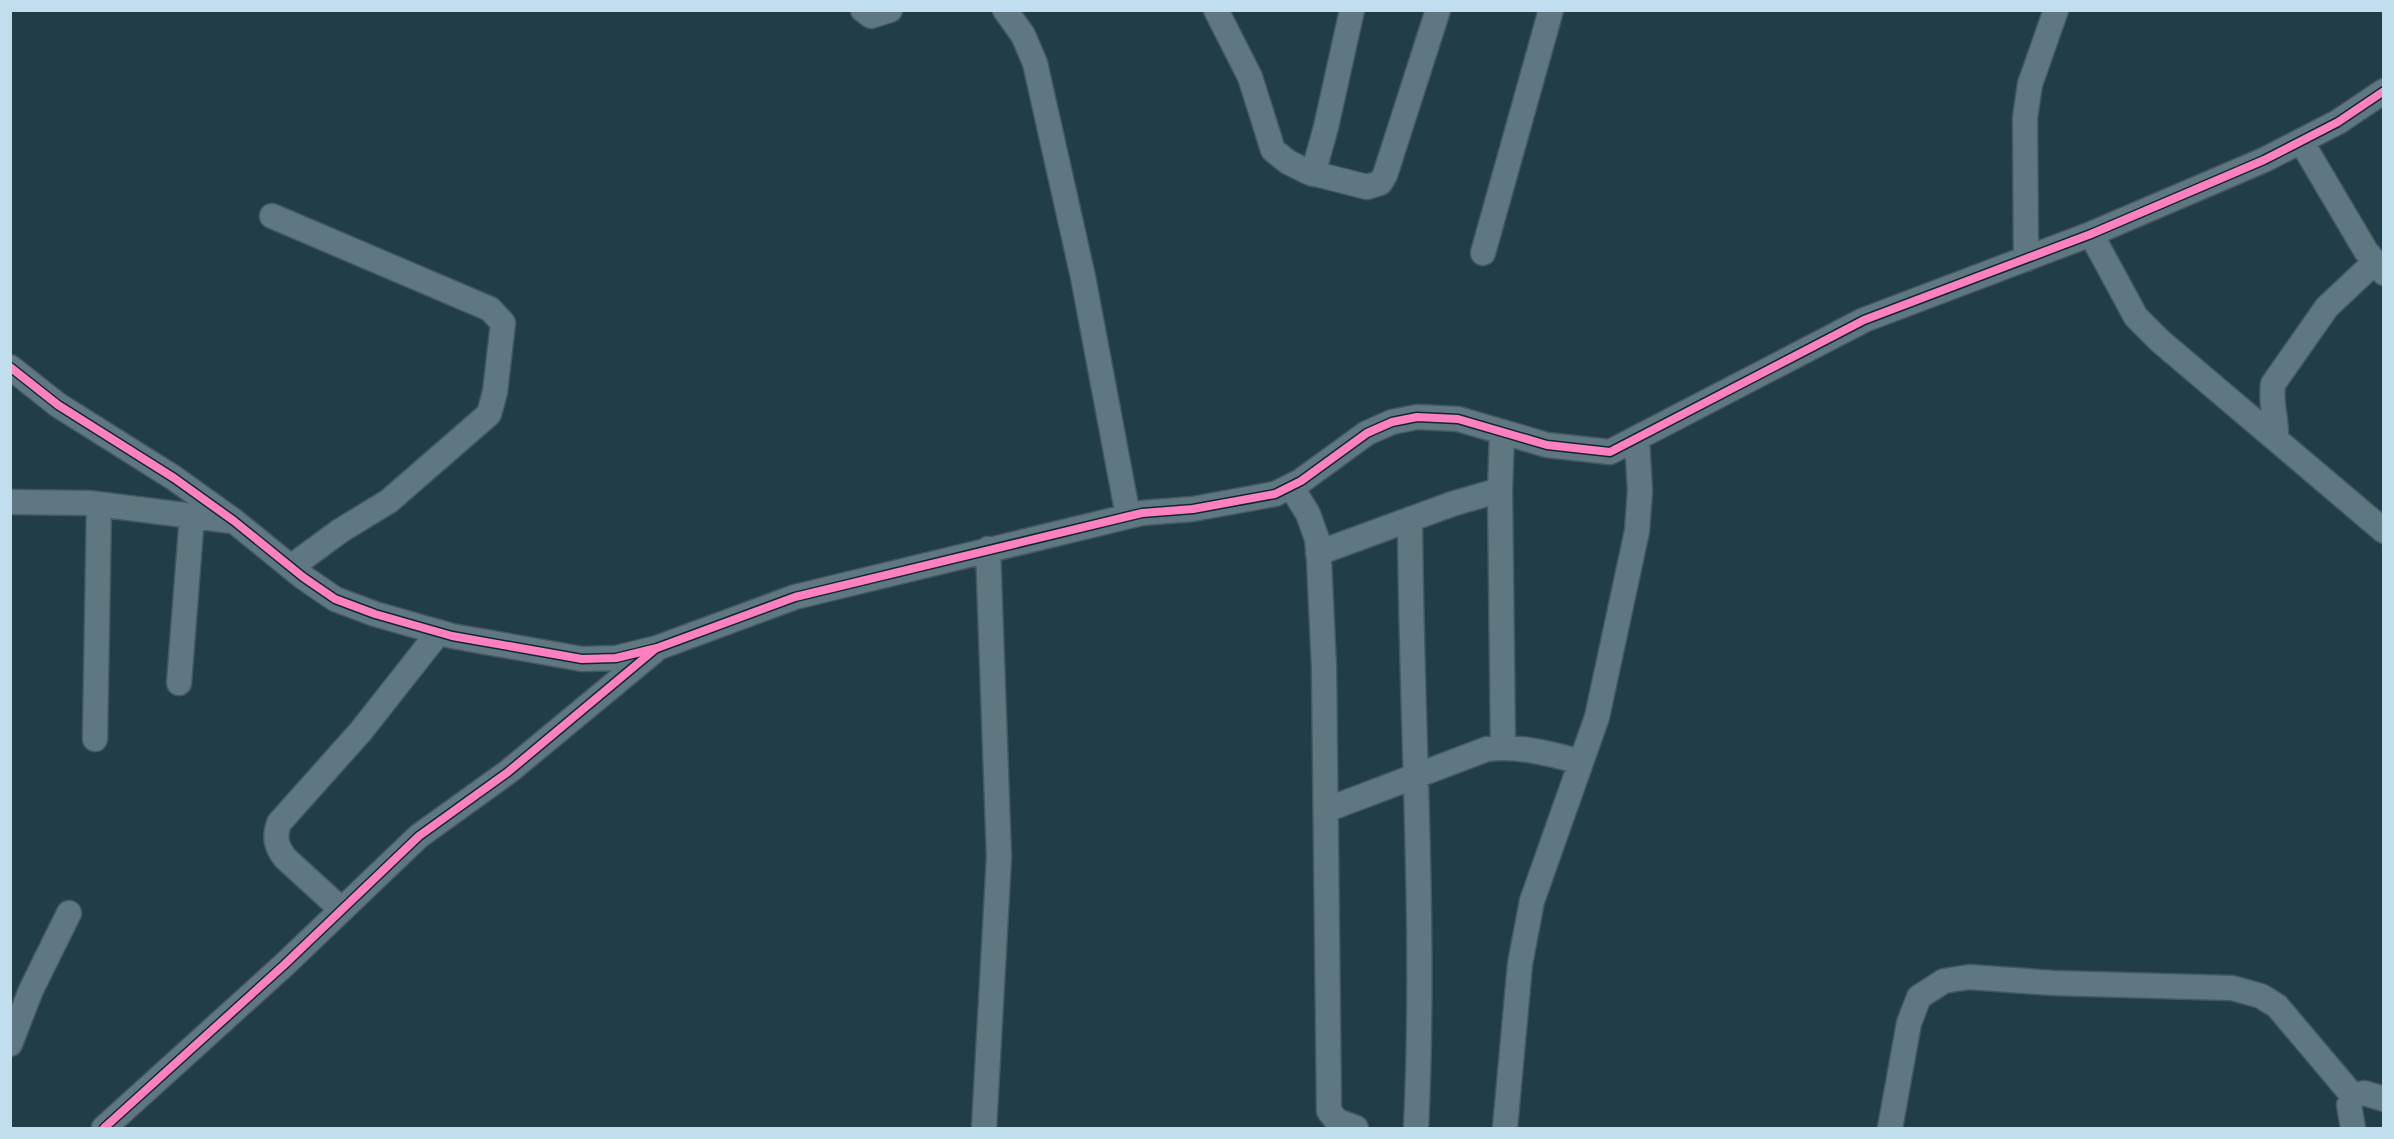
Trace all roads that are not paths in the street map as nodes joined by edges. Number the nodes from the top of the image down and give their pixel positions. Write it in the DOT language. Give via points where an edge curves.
graph roads {
  1 [pos="863,10"];
  2 [pos="890,10"];
  3 [pos="1005,10"];
  4 [pos="1216,10"];
  5 [pos="1352,10"];
  6 [pos="1438,10"];
  7 [pos="1551,10"];
  8 [pos="2056,10"];
  9 [pos="2384,91"];
  10 [pos="2301,141"];
  11 [pos="1313,174"];
  12 [pos="272,216"];
  13 [pos="2091,234"];
  14 [pos="1483,253"];
  15 [pos="2026,259"];
  16 [pos="2379,268"];
  17 [pos="10,367"];
  18 [pos="1502,432"];
  19 [pos="1636,440"];
  20 [pos="2276,440"];
  21 [pos="1291,486"];
  22 [pos="1500,490"];
  23 [pos="10,502"];
  24 [pos="99,505"];
  25 [pos="192,516"];
  26 [pos="1128,516"];
  27 [pos="1410,519"];
  28 [pos="234,521"];
  29 [pos="2384,531"];
  30 [pos="988,549"];
  31 [pos="1318,553"];
  32 [pos="291,567"];
  33 [pos="439,632"];
  34 [pos="657,648"];
  35 [pos="179,683"];
  36 [pos="95,739"];
  37 [pos="1503,747"];
  38 [pos="1581,762"];
  39 [pos="1414,776"];
  40 [pos="1326,810"];
  41 [pos="342,910"];
  42 [pos="69,913"];
  43 [pos="10,1044"];
  44 [pos="2354,1096"];
  45 [pos="2384,1099"];
  46 [pos="106,1127"];
  47 [pos="984,1128"];
  48 [pos="1356,1128"];
  49 [pos="1416,1128"];
  50 [pos="1506,1128"];
  51 [pos="1890,1128"];
  52 [pos="2353,1128"];
  1 -- 2 [label="street" via="871,16"];
  3 -- 26 [label="street" via="1023,35 1035,63 1083,277"];
  4 -- 11 [label="street" via="1250,76 1273,150"];
  5 -- 11 [label="street"];
  6 -- 11 [label="street" via="1380,183 1367,187"];
  7 -- 14 [label="street"];
  8 -- 15 [label="street" via="2030,84 2025,118"];
  9 -- 10 [label="street"];
  10 -- 13 [label="street"];
  10 -- 16 [label="street"];
  12 -- 32 [label="street" via="490,309 503,323 489,414 389,501"];
  13 -- 15 [label="street"];
  13 -- 20 [label="street" via="2136,316"];
  15 -- 19 [label="street" via="1864,320"];
  16 -- 20 [label="street" via="2327,307 2273,384"];
  17 -- 28 [label="street" via="58,405"];
  18 -- 19 [label="street" via="1547,445 1595,452 1610,452"];
  18 -- 21 [label="street" via="1442,416 1392,422 1367,433"];
  18 -- 22 [label="street"];
  19 -- 38 [label="street" via="1640,490 1637,531 1597,717"];
  20 -- 29 [label="street"];
  21 -- 26 [label="street" via="1275,494 1233,502"];
  21 -- 31 [label="street" via="1308,514"];
  22 -- 27 [label="street"];
  22 -- 37 [label="street"];
  23 -- 24 [label="street"];
  24 -- 25 [label="street"];
  24 -- 36 [label="street"];
  25 -- 28 [label="street"];
  25 -- 35 [label="street"];
  26 -- 30 [label="street"];
  27 -- 31 [label="street"];
  27 -- 39 [label="street"];
  28 -- 32 [label="street"];
  30 -- 34 [label="street" via="795,597"];
  30 -- 47 [label="street" via="999,857"];
  31 -- 40 [label="street"];
  32 -- 33 [label="street" via="335,599"];
  33 -- 34 [label="street" via="582,659 616,658"];
  33 -- 41 [label="street" via="361,731 279,823 279,850"];
  34 -- 41 [label="street" via="508,772 419,836"];
  37 -- 38 [label="street"];
  37 -- 39 [label="street" via="1487,748"];
  38 -- 50 [label="street" via="1532,901 1520,964"];
  39 -- 40 [label="street"];
  39 -- 49 [label="street" via="1420,868"];
  40 -- 48 [label="street" via="1329,1111 1337,1121"];
  41 -- 46 [label="street"];
  42 -- 43 [label="street" via="31,990"];
  44 -- 45 [label="street" via="2364,1093"];
  44 -- 51 [label="street" via="2277,1006 2261,996 2232,988 1969,977 1944,981 1919,997 1909,1023"];
  44 -- 52 [label="street" via="2349,1105"];
}
